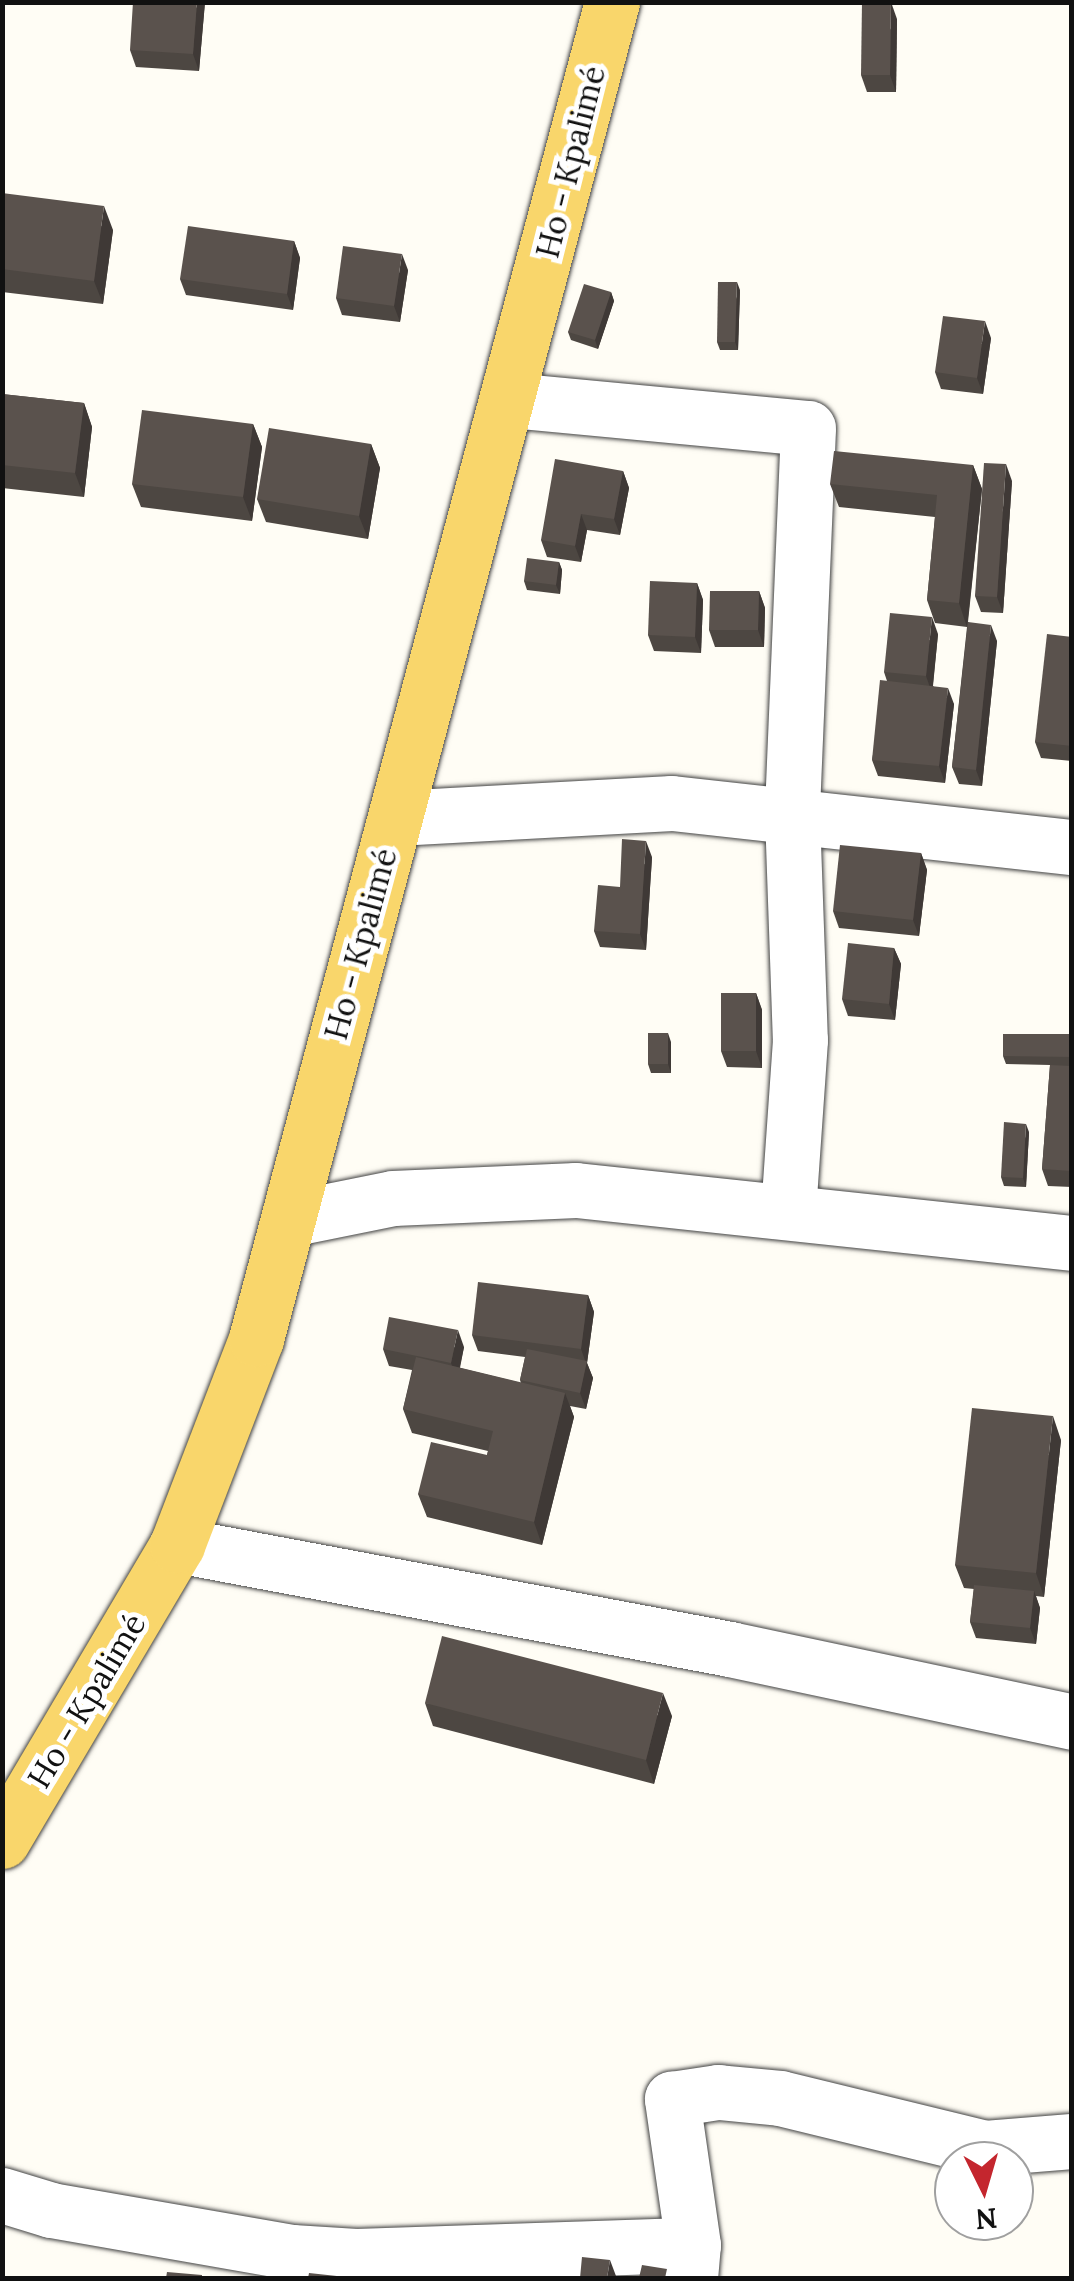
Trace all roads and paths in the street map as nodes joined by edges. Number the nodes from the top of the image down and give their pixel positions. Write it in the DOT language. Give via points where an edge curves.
graph roads {
  1 [pos="612,2"];
  2 [pos="510,400"];
  3 [pos="792,814"];
  4 [pos="396,818"];
  5 [pos="1072,847"];
  6 [pos="788,1210"];
  7 [pos="294,1218"];
  8 [pos="1072,1243"];
  9 [pos="177,1545"];
  10 [pos="1072,1722"];
  11 [pos="2,1841"];
  12 [pos="1072,2142"];
  13 [pos="2,2195"];
  14 [pos="692,2262"];
  1 -- 2 [label="main road, Ho - Kpalimé"];
  2 -- 3 [label="street" via="808,428"];
  2 -- 4 [label="main road, Ho - Kpalimé"];
  3 -- 4 [label="street" via="672,804"];
  3 -- 5 [label="street"];
  3 -- 6 [label="street" via="800,1040"];
  4 -- 7 [label="main road, Ho - Kpalimé" via="309,1136"];
  6 -- 7 [label="street" via="576,1190 393,1198"];
  6 -- 8 [label="street"];
  7 -- 9 [label="main road, Ho - Kpalimé" via="222,1442"];
  9 -- 10 [label="street" via="730,1649"];
  9 -- 11 [label="main road, Ho - Kpalimé"];
  12 -- 14 [label="street" via="985,2148 780,2098 718,2092 672,2100"];
  13 -- 14 [label="street" via="51,2210 308,2253"];
}
